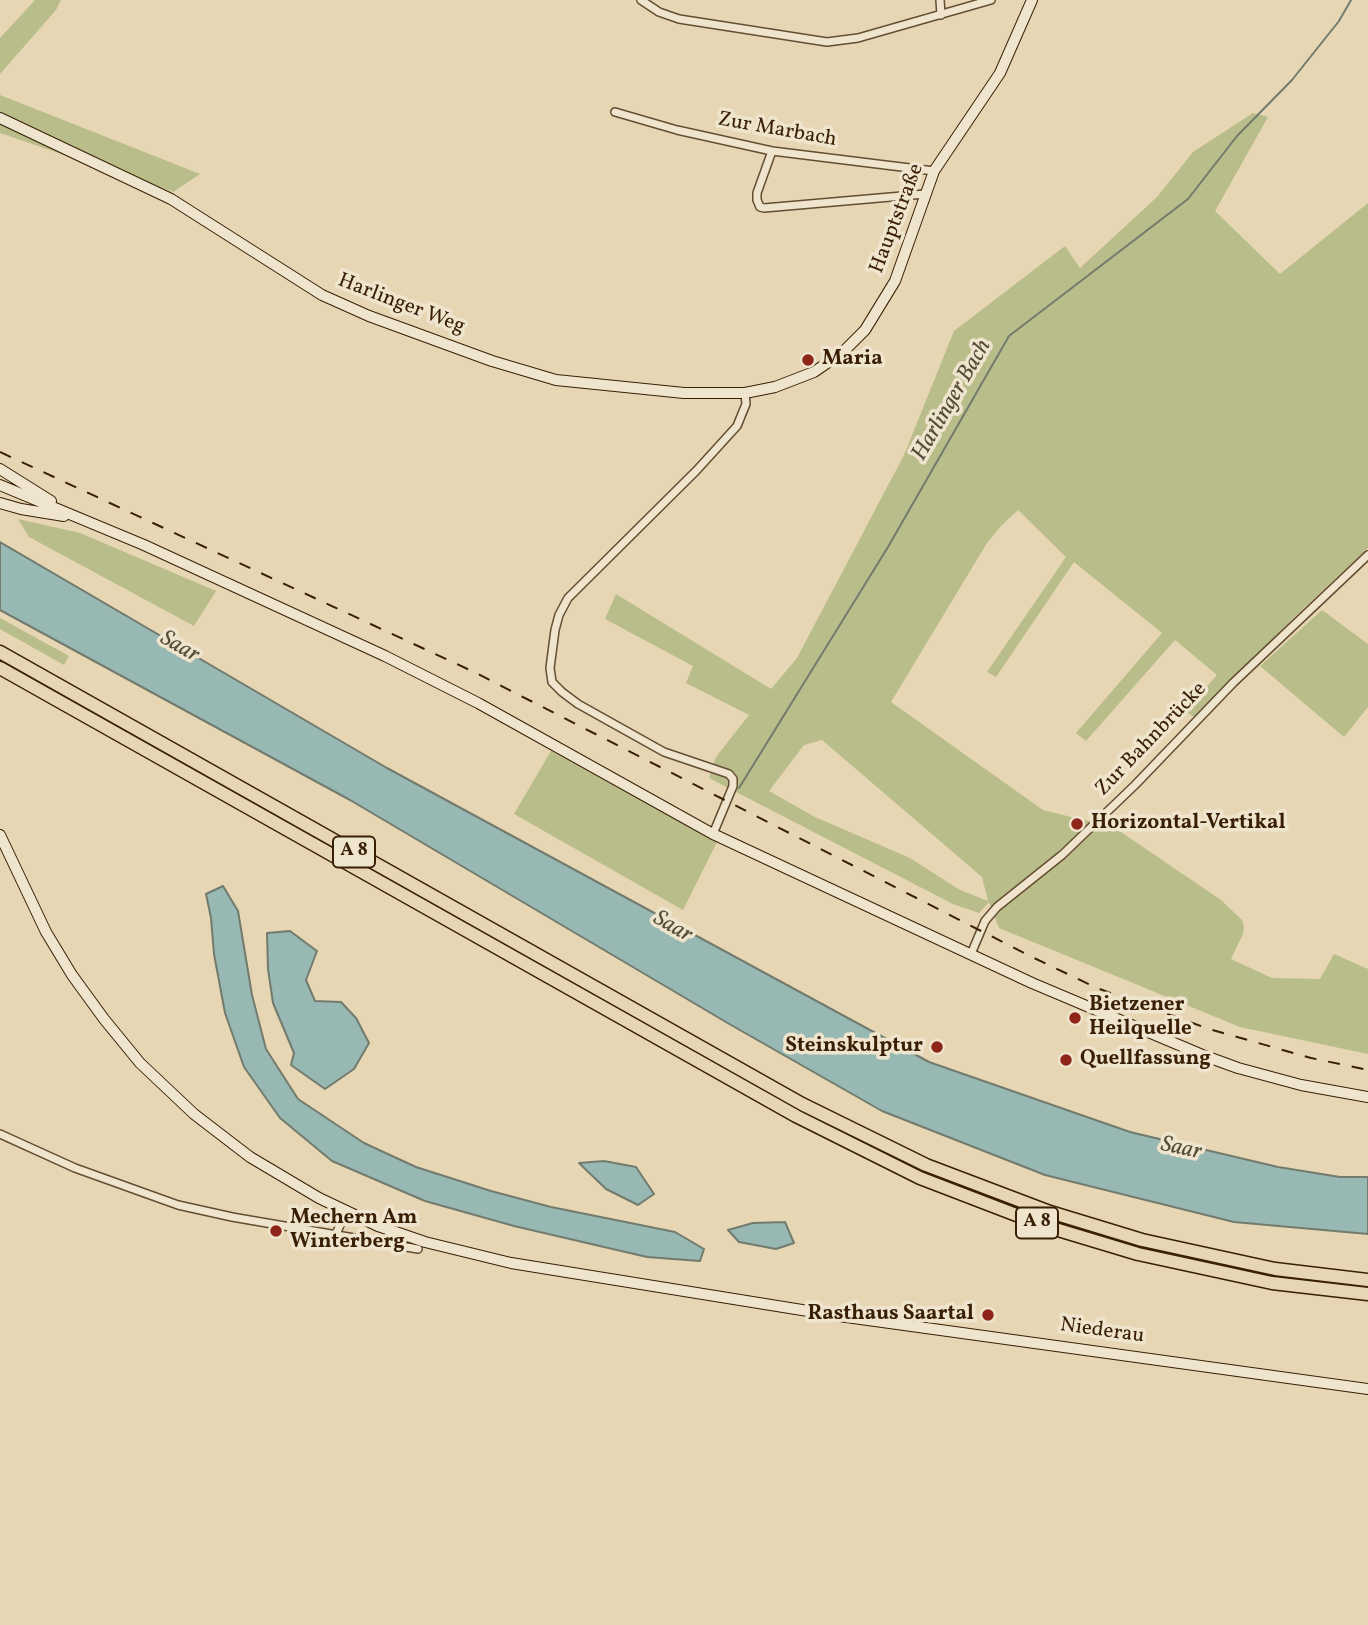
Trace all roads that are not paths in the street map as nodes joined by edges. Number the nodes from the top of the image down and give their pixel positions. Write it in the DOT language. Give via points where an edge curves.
graph roads {
  1 [pos="641,0"];
  2 [pos="940,0"];
  3 [pos="992,0"];
  4 [pos="1032,0"];
  5 [pos="941,15"];
  6 [pos="615,112"];
  7 [pos="0,118"];
  8 [pos="772,151"];
  9 [pos="934,171"];
  10 [pos="925,194"];
  11 [pos="745,393"];
  12 [pos="0,469"];
  13 [pos="0,485"];
  14 [pos="0,503"];
  15 [pos="82,519"];
  16 [pos="1368,555"];
  17 [pos="0,652"];
  18 [pos="0,668"];
  19 [pos="713,834"];
  20 [pos="0,835"];
  21 [pos="971,954"];
  22 [pos="1368,1097"];
  23 [pos="0,1134"];
  24 [pos="346,1212"];
  25 [pos="336,1234"];
  26 [pos="418,1249"];
  27 [pos="1368,1280"];
  28 [pos="1368,1294"];
  29 [pos="1368,1388"];
  1 -- 5 [label="street" via="667,16 687,21 827,42"];
  2 -- 5 [label="street"];
  3 -- 5 [label="street"];
  4 -- 9 [label="main road, Hauptstraße" via="1000,73"];
  6 -- 8 [label="street, Zur Marbach"];
  7 -- 11 [label="main road, Harlinger Weg" via="171,199 322,295 382,321 556,380 684,393"];
  8 -- 9 [label="street, Zur Marbach"];
  8 -- 10 [label="street" via="757,193 760,207"];
  9 -- 10 [label="main road, Hauptstraße"];
  10 -- 11 [label="main road, Hauptstraße" via="895,281 865,330 814,372"];
  11 -- 19 [label="street" via="746,404 737,426 568,598 557,623 550,668 552,682 578,704 664,752 729,774 733,786"];
  12 -- 15 [label="main road"];
  13 -- 15 [label="main road"];
  14 -- 15 [label="main road"];
  15 -- 19 [label="main road" via="430,679"];
  16 -- 21 [label="street, Zur Bahnbrücke" via="1233,682 1135,785 997,907 985,921"];
  17 -- 27 [label="highway, A 8" via="736,1067 926,1165 1050,1212 1142,1240 1275,1269"];
  18 -- 28 [label="highway, A 8" via="729,1079 876,1157 1045,1226 1138,1254 1272,1283"];
  19 -- 21 [label="main road"];
  20 -- 24 [label="main road, Niederau" via="72,975 140,1063 222,1137"];
  21 -- 22 [label="main road" via="1205,1056 1276,1079"];
  23 -- 25 [label="street" via="75,1168 178,1205"];
  24 -- 25 [label="street"];
  24 -- 29 [label="main road, Niederau" via="466,1254 831,1314"];
  25 -- 26 [label="street"];
}
